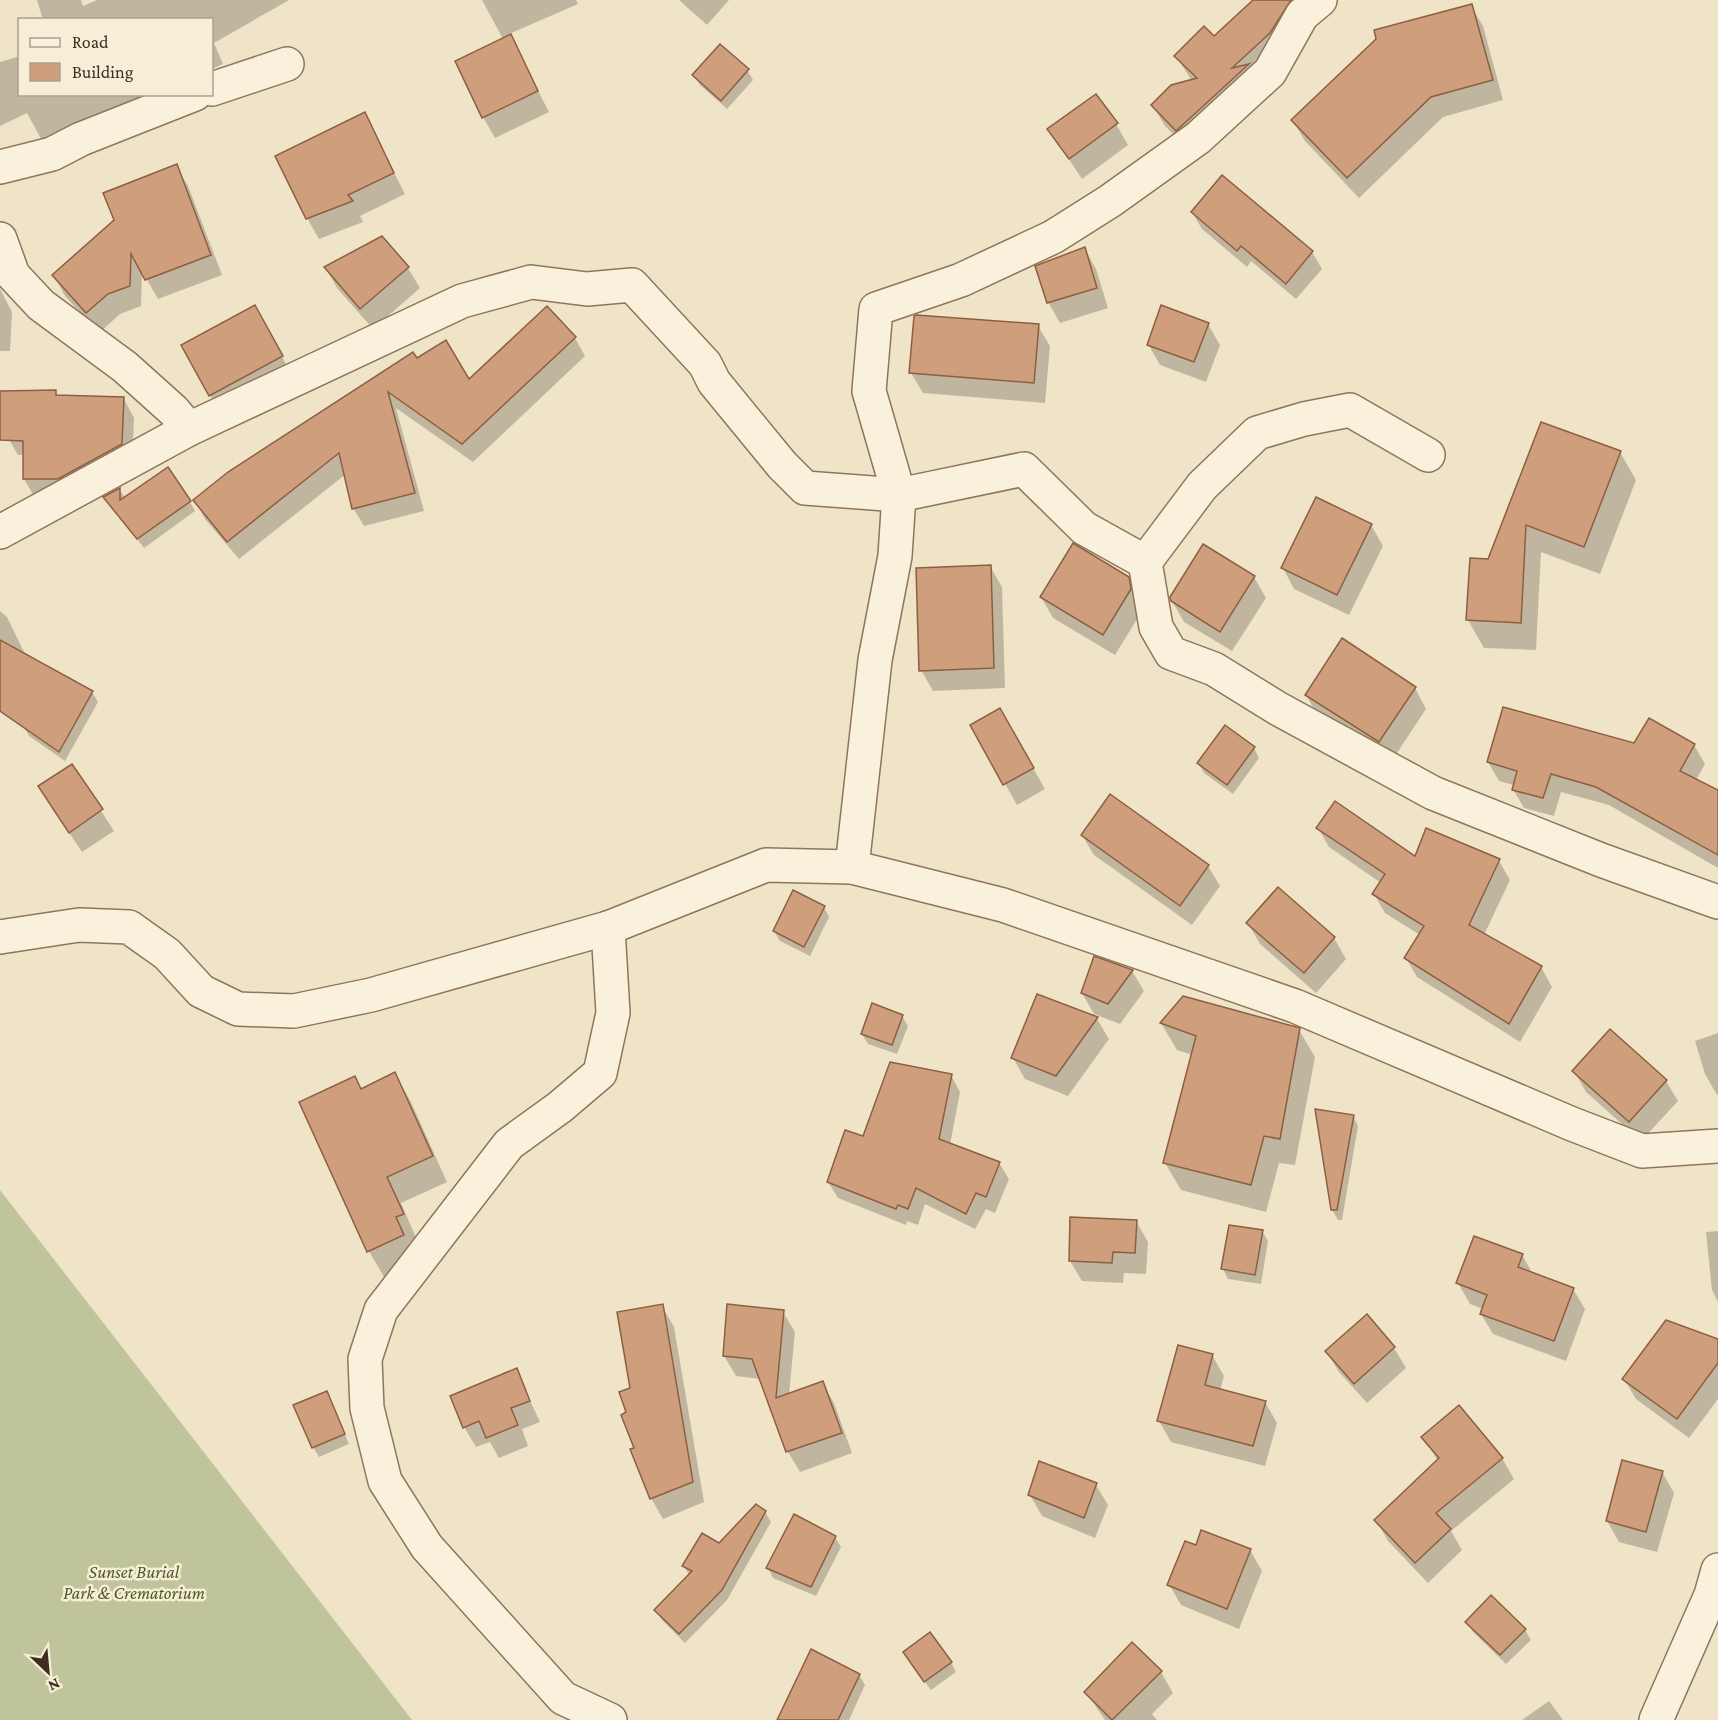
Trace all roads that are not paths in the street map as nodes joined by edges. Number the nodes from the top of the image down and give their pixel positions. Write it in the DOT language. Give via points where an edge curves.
graph roads {
  1 [pos="1320,0"];
  2 [pos="287,64"];
  3 [pos="213,89"];
  4 [pos="190,96"];
  5 [pos="0,167"];
  6 [pos="0,239"];
  7 [pos="189,429"];
  8 [pos="1428,455"];
  9 [pos="899,495"];
  10 [pos="0,532"];
  11 [pos="1145,562"];
  12 [pos="852,867"];
  13 [pos="1718,902"];
  14 [pos="608,928"];
  15 [pos="0,937"];
  16 [pos="1718,1146"];
  17 [pos="1718,1570"];
  18 [pos="610,1720"];
  19 [pos="1656,1720"];
  1 -- 9 [label="street" via="1302,15 1270,72 1198,138 1119,194 1053,237 961,280 876,309 869,391"];
  2 -- 3 [label="street"];
  4 -- 5 [label="street" via="52,154"];
  6 -- 7 [label="street" via="13,275 41,305 125,367"];
  7 -- 9 [label="street" via="462,301 531,282 587,289 632,285 705,364 714,382 805,488"];
  7 -- 10 [label="street"];
  8 -- 11 [label="street" via="1350,411 1304,419 1257,434 1202,486"];
  9 -- 11 [label="street" via="1023,470 1084,528"];
  9 -- 12 [label="street" via="895,556 875,660"];
  11 -- 13 [label="street" via="1156,627 1171,653 1214,669 1433,793"];
  12 -- 14 [label="street" via="766,865"];
  12 -- 16 [label="street" via="1003,905 1295,1006 1642,1150"];
  14 -- 15 [label="street" via="371,995 294,1011 238,1009 201,991 167,954 129,927 79,925"];
  14 -- 18 [label="street" via="613,1013 600,1073 509,1144 381,1310 365,1359 368,1408 385,1481 427,1547 562,1698"];
  17 -- 19 [label="street" via="1711,1595"];
}
